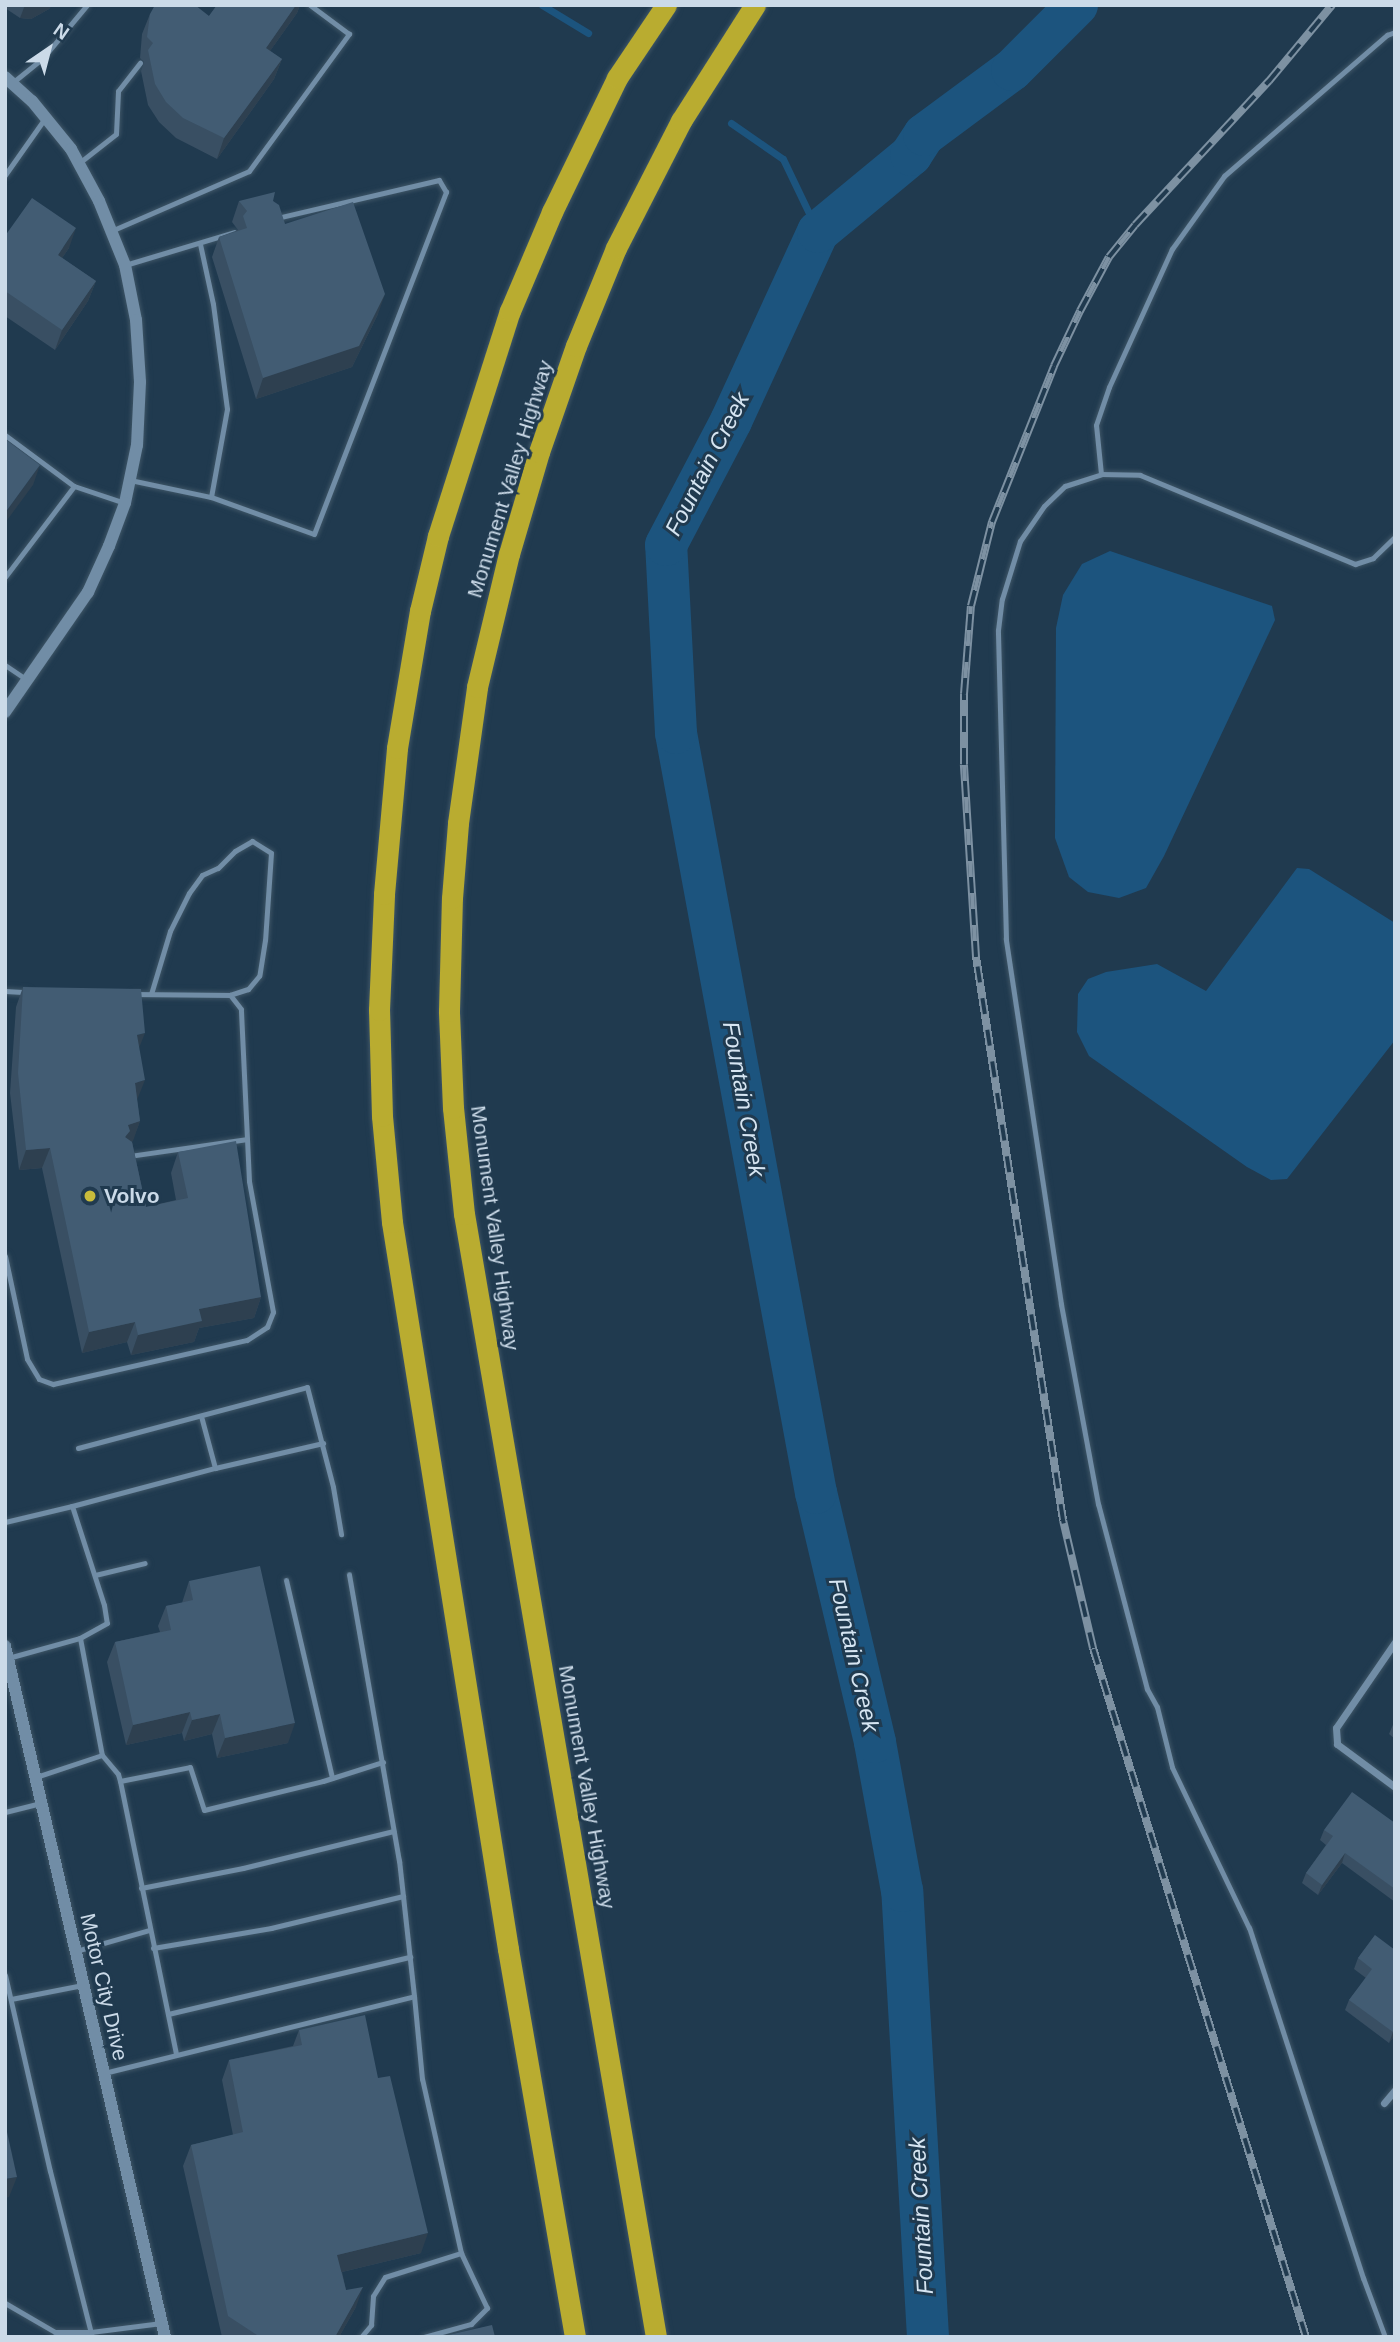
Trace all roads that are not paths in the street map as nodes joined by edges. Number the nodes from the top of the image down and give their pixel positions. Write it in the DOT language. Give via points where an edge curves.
graph roads {
  1 [pos="87,5"];
  2 [pos="310,5"];
  3 [pos="666,5"];
  4 [pos="755,5"];
  5 [pos="1395,32"];
  6 [pos="140,62"];
  7 [pos="8,80"];
  8 [pos="46,118"];
  9 [pos="79,163"];
  10 [pos="5,176"];
  11 [pos="270,220"];
  12 [pos="111,231"];
  13 [pos="234,232"];
  14 [pos="200,244"];
  15 [pos="125,265"];
  16 [pos="5,435"];
  17 [pos="1101,474"];
  18 [pos="130,480"];
  19 [pos="74,486"];
  20 [pos="211,497"];
  21 [pos="125,503"];
  22 [pos="1395,537"];
  23 [pos="5,577"];
  24 [pos="5,665"];
  25 [pos="27,680"];
  26 [pos="5,712"];
  27 [pos="5,992"];
  28 [pos="32,992"];
  29 [pos="125,993"];
  30 [pos="151,994"];
  31 [pos="230,995"];
  32 [pos="247,1139"];
  33 [pos="123,1157"];
  34 [pos="5,1256"];
  35 [pos="201,1416"];
  36 [pos="323,1443"];
  37 [pos="78,1448"];
  38 [pos="215,1468"];
  39 [pos="72,1506"];
  40 [pos="5,1522"];
  41 [pos="341,1534"];
  42 [pos="145,1563"];
  43 [pos="349,1574"];
  44 [pos="94,1575"];
  45 [pos="286,1580"];
  46 [pos="80,1638"];
  47 [pos="1395,1642"];
  48 [pos="6,1652"];
  49 [pos="102,1755"];
  50 [pos="383,1762"];
  51 [pos="36,1777"];
  52 [pos="332,1778"];
  53 [pos="120,1781"];
  54 [pos="1395,1787"];
  55 [pos="42,1803"];
  56 [pos="5,1812"];
  57 [pos="394,1831"];
  58 [pos="141,1888"];
  59 [pos="403,1896"];
  60 [pos="149,1930"];
  61 [pos="153,1948"];
  62 [pos="76,1951"];
  63 [pos="410,1956"];
  64 [pos="5,1975"];
  65 [pos="83,1984"];
  66 [pos="414,1996"];
  67 [pos="11,1999"];
  68 [pos="168,2014"];
  69 [pos="176,2054"];
  70 [pos="104,2073"];
  71 [pos="1395,2090"];
  72 [pos="1384,2104"];
  73 [pos="461,2253"];
  74 [pos="5,2303"];
  75 [pos="161,2323"];
  76 [pos="91,2335"];
  77 [pos="164,2337"];
  78 [pos="361,2337"];
  79 [pos="424,2337"];
  80 [pos="575,2337"];
  81 [pos="656,2337"];
  82 [pos="1385,2337"];
  1 -- 7 [label="lane" via="48,52"];
  2 -- 12 [label="lane" via="349,34 249,172"];
  3 -- 80 [label="highway" via="617,78 552,212 510,311 438,536 397,748 384,894 382,1116 391,1222"];
  4 -- 81 [label="highway, Monument Valley Highway" via="681,121 616,248 543,440 509,554 477,688 452,898 451,1066 464,1214"];
  5 -- 17 [label="lane" via="1224,176 1172,249 1096,425"];
  6 -- 9 [label="lane" via="118,91 116,134"];
  7 -- 8 [label="street"];
  8 -- 9 [label="street"];
  8 -- 10 [label="lane"];
  9 -- 12 [label="street"];
  11 -- 20 [label="lane" via="439,180 446,192 314,534"];
  12 -- 15 [label="street"];
  13 -- 14 [label="lane"];
  14 -- 15 [label="lane"];
  14 -- 20 [label="lane" via="227,410"];
  15 -- 18 [label="street" via="136,320 140,382"];
  16 -- 19 [label="lane"];
  17 -- 22 [label="lane" via="1140,475 1355,564 1373,558"];
  17 -- 82 [label="lane" via="1065,486 1027,531 1012,566 998,630 1006,939 1060,1304 1098,1504 1147,1689 1157,1707 1172,1767 1249,1928"];
  18 -- 20 [label="lane"];
  18 -- 21 [label="street"];
  19 -- 21 [label="lane"];
  19 -- 23 [label="lane"];
  21 -- 25 [label="street" via="88,592"];
  24 -- 25 [label="lane"];
  25 -- 26 [label="street"];
  27 -- 28 [label="lane"];
  29 -- 30 [label="lane"];
  30 -- 31 [label="lane"];
  30 -- 31 [label="lane" via="170,931 189,893 202,875 218,869 252,841 271,853 265,940 259,975 248,989"];
  31 -- 32 [label="lane" via="241,1009"];
  32 -- 33 [label="lane"];
  32 -- 34 [label="lane" via="249,1181 273,1312 267,1327 247,1340 53,1384 39,1378 27,1359"];
  35 -- 36 [label="lane" via="307,1387"];
  35 -- 37 [label="lane"];
  35 -- 38 [label="lane"];
  36 -- 38 [label="lane"];
  36 -- 41 [label="lane"];
  38 -- 39 [label="lane"];
  39 -- 40 [label="lane"];
  39 -- 44 [label="lane"];
  42 -- 44 [label="lane"];
  43 -- 50 [label="lane"];
  44 -- 46 [label="lane" via="107,1623"];
  45 -- 52 [label="lane"];
  46 -- 48 [label="lane"];
  46 -- 49 [label="lane"];
  47 -- 54 [label="street" via="1336,1727 1337,1744"];
  48 -- 51 [label="street, Motor City Drive"];
  49 -- 51 [label="lane"];
  49 -- 53 [label="lane"];
  50 -- 52 [label="lane"];
  50 -- 57 [label="lane"];
  51 -- 55 [label="street, Motor City Drive"];
  52 -- 53 [label="lane" via="204,1810 190,1767"];
  53 -- 58 [label="lane"];
  55 -- 56 [label="lane"];
  55 -- 62 [label="street, Motor City Drive"];
  57 -- 58 [label="lane"];
  57 -- 59 [label="lane"];
  58 -- 60 [label="lane"];
  59 -- 61 [label="lane" via="271,1928"];
  59 -- 63 [label="lane"];
  60 -- 61 [label="lane"];
  60 -- 62 [label="lane"];
  61 -- 68 [label="lane"];
  62 -- 65 [label="street, Motor City Drive"];
  63 -- 66 [label="lane"];
  63 -- 68 [label="lane"];
  64 -- 67 [label="lane"];
  65 -- 67 [label="lane"];
  65 -- 70 [label="street, Motor City Drive"];
  66 -- 69 [label="lane"];
  66 -- 73 [label="lane" via="422,2079"];
  67 -- 76 [label="lane"];
  68 -- 69 [label="lane"];
  69 -- 70 [label="lane"];
  70 -- 75 [label="street, Motor City Drive"];
  71 -- 72 [label="street"];
  73 -- 78 [label="lane" via="385,2277 373,2296 371,2325"];
  73 -- 79 [label="lane" via="487,2308 471,2325"];
  74 -- 76 [label="lane" via="55,2332"];
  75 -- 76 [label="lane"];
  75 -- 77 [label="street, Motor City Drive"];
}
